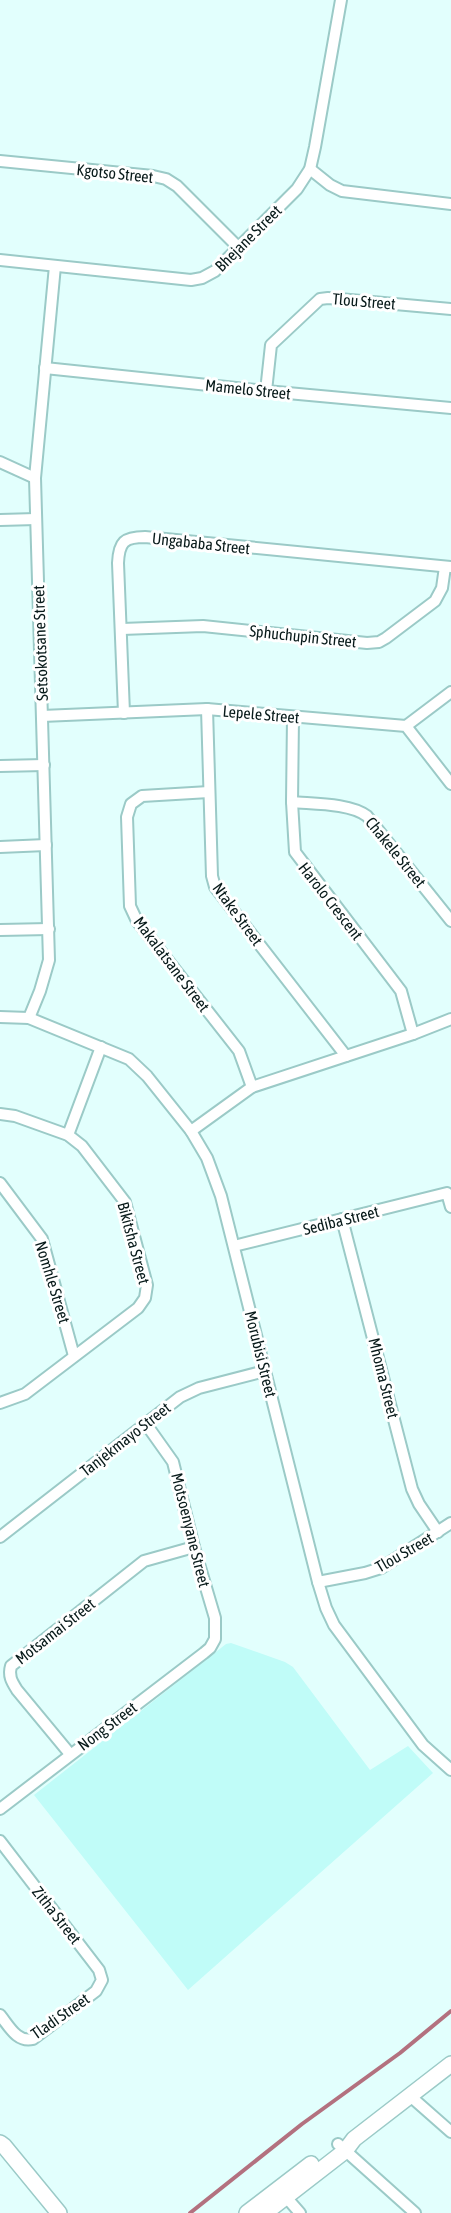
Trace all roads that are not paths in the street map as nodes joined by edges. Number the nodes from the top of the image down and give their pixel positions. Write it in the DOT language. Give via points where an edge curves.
graph roads {
  1 [pos="341,0"];
  2 [pos="0,161"];
  3 [pos="310,170"];
  4 [pos="451,204"];
  5 [pos="239,248"];
  6 [pos="0,260"];
  7 [pos="55,266"];
  8 [pos="451,309"];
  9 [pos="45,368"];
  10 [pos="266,391"];
  11 [pos="451,408"];
  12 [pos="0,462"];
  13 [pos="35,478"];
  14 [pos="36,519"];
  15 [pos="0,520"];
  16 [pos="448,567"];
  17 [pos="122,629"];
  18 [pos="451,692"];
  19 [pos="207,709"];
  20 [pos="124,713"];
  21 [pos="42,716"];
  22 [pos="293,718"];
  23 [pos="406,726"];
  24 [pos="44,765"];
  25 [pos="0,766"];
  26 [pos="451,784"];
  27 [pos="209,792"];
  28 [pos="292,802"];
  29 [pos="46,845"];
  30 [pos="0,847"];
  31 [pos="451,921"];
  32 [pos="48,929"];
  33 [pos="0,930"];
  34 [pos="0,1017"];
  35 [pos="29,1018"];
  36 [pos="451,1019"];
  37 [pos="413,1034"];
  38 [pos="101,1047"];
  39 [pos="346,1056"];
  40 [pos="252,1087"];
  41 [pos="0,1114"];
  42 [pos="191,1131"];
  43 [pos="68,1135"];
  44 [pos="0,1183"];
  45 [pos="451,1207"];
  46 [pos="342,1219"];
  47 [pos="234,1246"];
  48 [pos="74,1356"];
  49 [pos="265,1371"];
  50 [pos="0,1403"];
  51 [pos="146,1424"];
  52 [pos="451,1522"];
  53 [pos="438,1532"];
  54 [pos="0,1537"];
  55 [pos="194,1547"];
  56 [pos="318,1582"];
  57 [pos="213,1644"];
  58 [pos="70,1754"];
  59 [pos="451,1770"];
  60 [pos="0,1809"];
  61 [pos="0,1841"];
  62 [pos="96,1991"];
  63 [pos="0,2015"];
  64 [pos="451,2064"];
  65 [pos="409,2095"];
  66 [pos="451,2132"];
  67 [pos="0,2143"];
  68 [pos="346,2145"];
  69 [pos="0,2152"];
  70 [pos="286,2197"];
  71 [pos="48,2213"];
  72 [pos="58,2213"];
  73 [pos="247,2213"];
  74 [pos="265,2213"];
  75 [pos="300,2213"];
  76 [pos="415,2213"];
  1 -- 3 [label="street, Bhejane Street"];
  2 -- 5 [label="street, Kgotso Street" via="166,179"];
  3 -- 4 [label="street" via="342,191"];
  3 -- 5 [label="street, Bhejane Street" via="297,189"];
  5 -- 7 [label="street, Bhejane Street" via="209,276 191,280"];
  6 -- 7 [label="street, Bhejane Street"];
  7 -- 9 [label="street, Setsokotsane Street"];
  8 -- 10 [label="street, Tlou Street" via="320,299 271,345"];
  9 -- 10 [label="street, Mamelo Street"];
  9 -- 13 [label="street, Setsokotsane Street"];
  10 -- 11 [label="street, Mamelo Street"];
  12 -- 13 [label="street"];
  13 -- 14 [label="street, Setsokotsane Street"];
  14 -- 15 [label="street"];
  14 -- 21 [label="street, Setsokotsane Street"];
  16 -- 17 [label="street, Sphuchupin Street" via="435,601 379,642 202,626"];
  16 -- 17 [label="street, Ungababa Street" via="135,537 123,543 119,554"];
  17 -- 20 [label="street, Ungababa Street"];
  18 -- 23 [label="street"];
  19 -- 20 [label="street, Lepele Street"];
  19 -- 22 [label="street, Lepele Street"];
  19 -- 27 [label="street, Ntake Street"];
  20 -- 21 [label="street, Lepele Street"];
  21 -- 24 [label="street, Setsokotsane Street"];
  22 -- 23 [label="street, Lepele Street"];
  22 -- 28 [label="street, Harolo Crescent"];
  23 -- 26 [label="street"];
  24 -- 25 [label="street"];
  24 -- 29 [label="street, Setsokotsane Street"];
  27 -- 39 [label="street, Ntake Street" via="214,887"];
  27 -- 40 [label="street, Makalatsane Street" via="142,796 131,804 127,817 130,906 137,921 239,1051"];
  28 -- 31 [label="street, Chakele Street" via="355,809 367,816"];
  28 -- 37 [label="street, Harolo Crescent" via="293,847 297,857 401,991"];
  29 -- 30 [label="street"];
  29 -- 32 [label="street, Setsokotsane Street"];
  32 -- 33 [label="street"];
  32 -- 35 [label="street, Setsokotsane Street" via="49,960"];
  34 -- 35 [label="street, Morubisi Street"];
  35 -- 38 [label="street, Morubisi Street"];
  36 -- 37 [label="street"];
  37 -- 39 [label="street"];
  38 -- 42 [label="street, Morubisi Street" via="138,1067"];
  38 -- 43 [label="street"];
  39 -- 40 [label="street"];
  40 -- 42 [label="street"];
  41 -- 43 [label="street, Bikitsha Street"];
  42 -- 47 [label="street, Morubisi Street" via="214,1172"];
  43 -- 48 [label="street, Bikitsha Street" via="82,1146 121,1195 147,1285 146,1298 138,1308"];
  44 -- 48 [label="street, Nomhle Street" via="42,1239"];
  45 -- 46 [label="street, Sediba Street" via="447,1193"];
  46 -- 47 [label="street, Sediba Street"];
  46 -- 53 [label="street, Mhoma Street" via="412,1489"];
  47 -- 49 [label="street, Morubisi Street"];
  48 -- 50 [label="street, Bikitsha Street" via="25,1394"];
  49 -- 51 [label="street, Tanjekmayo Street" via="188,1392"];
  49 -- 56 [label="street, Morubisi Street"];
  51 -- 54 [label="street, Tanjekmayo Street"];
  51 -- 55 [label="street, Motsoenyane Street" via="173,1462"];
  52 -- 53 [label="street, Tlou Street"];
  53 -- 56 [label="street, Tlou Street" via="374,1571"];
  55 -- 57 [label="street, Motsoenyane Street" via="215,1618"];
  55 -- 58 [label="street, Motsamai Street" via="144,1561 11,1666 11,1680 17,1690"];
  56 -- 59 [label="street, Morubisi Street" via="334,1625 423,1745"];
  57 -- 58 [label="street, Nong Street"];
  58 -- 60 [label="street, Nong Street"];
  61 -- 62 [label="street, Zitha Street" via="99,1970 102,1980"];
  62 -- 63 [label="street, Tladi Street" via="40,2035 27,2040 16,2034"];
  64 -- 65 [label="street"];
  65 -- 66 [label="street"];
  65 -- 68 [label="street"];
  67 -- 72 [label="street"];
  68 -- 70 [label="street"];
  68 -- 73 [label="street"];
  68 -- 76 [label="street"];
  69 -- 71 [label="street"];
  70 -- 74 [label="street"];
  70 -- 75 [label="street"];
}
